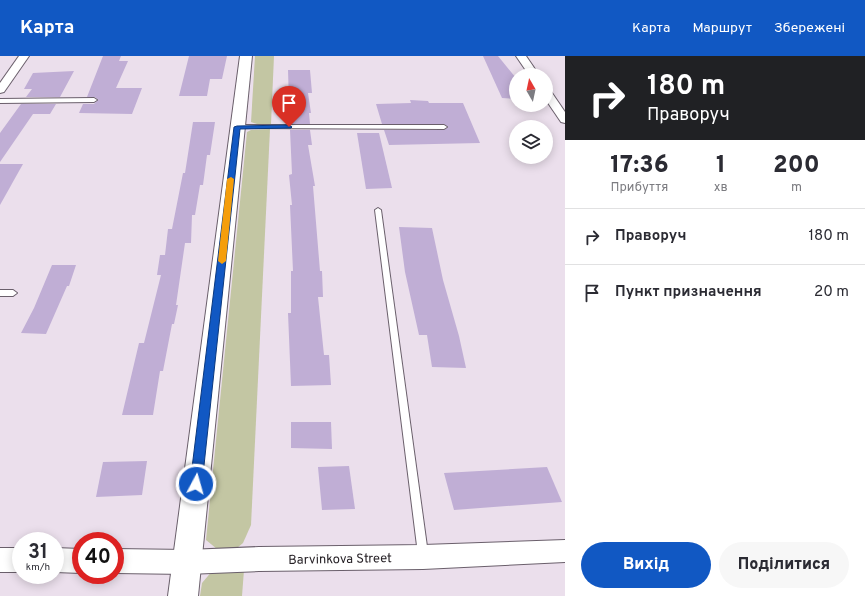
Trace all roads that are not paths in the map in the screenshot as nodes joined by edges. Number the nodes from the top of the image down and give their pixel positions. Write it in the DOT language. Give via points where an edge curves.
graph roads {
  1 [pos="24,56"];
  2 [pos="246,56"];
  3 [pos="521,56"];
  4 [pos="529,68"];
  5 [pos="0,90"];
  6 [pos="94,100"];
  7 [pos="0,101"];
  8 [pos="553,102"];
  9 [pos="565,120"];
  10 [pos="237,127"];
  11 [pos="444,127"];
  12 [pos="378,210"];
  13 [pos="0,293"];
  14 [pos="13,293"];
  15 [pos="565,551"];
  16 [pos="423,557"];
  17 [pos="0,560"];
  18 [pos="12,560"];
  19 [pos="124,561"];
  20 [pos="187,562"];
  21 [pos="183,596"];
  1 -- 5 [label="street"];
  2 -- 10 [label="street"];
  3 -- 4 [label="street"];
  6 -- 7 [label="lane"];
  8 -- 9 [label="street"];
  10 -- 11 [label="lane"];
  10 -- 20 [label="street"];
  12 -- 16 [label="lane"];
  13 -- 14 [label="lane"];
  15 -- 16 [label="street, Barvinkova Street"];
  16 -- 20 [label="street, Barvinkova Street"];
  17 -- 18 [label="street"];
  19 -- 20 [label="street, Barvinkova Street"];
  20 -- 21 [label="street"];
}
